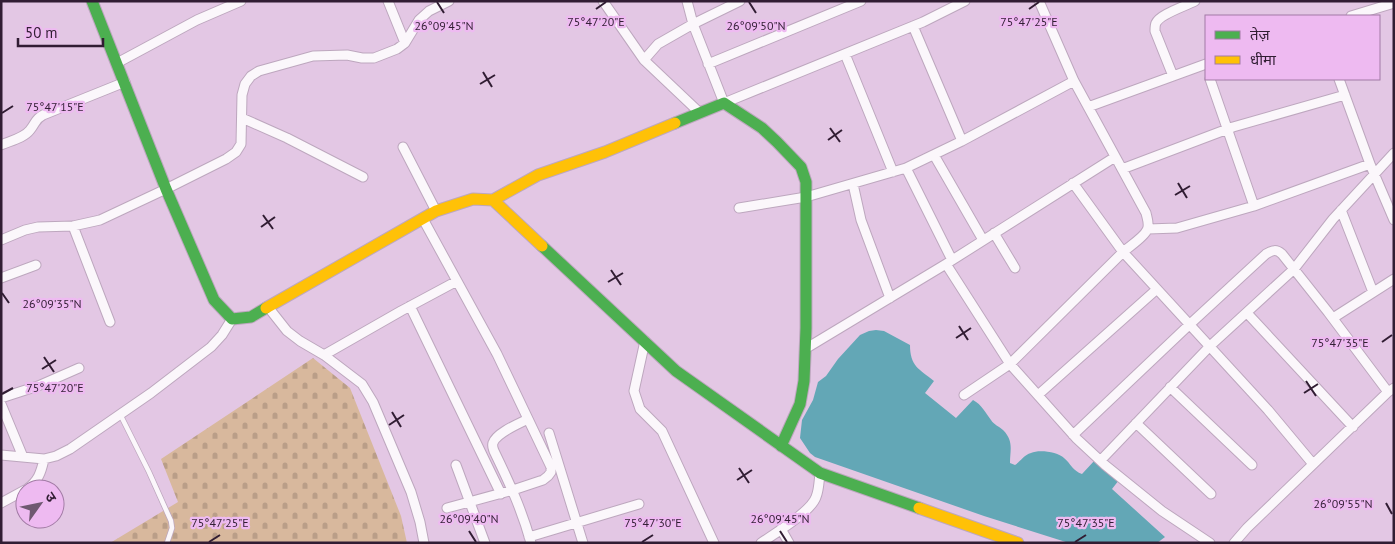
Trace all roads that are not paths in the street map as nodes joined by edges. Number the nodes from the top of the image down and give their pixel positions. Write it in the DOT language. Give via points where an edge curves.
graph roads {
  1 [pos="92,1"];
  2 [pos="241,1"];
  3 [pos="388,1"];
  4 [pos="449,1"];
  5 [pos="603,1"];
  6 [pos="687,1"];
  7 [pos="740,1"];
  8 [pos="861,1"];
  9 [pos="965,1"];
  10 [pos="1039,1"];
  11 [pos="1195,1"];
  12 [pos="1394,3"];
  13 [pos="1354,15"];
  14 [pos="693,24"];
  15 [pos="913,26"];
  16 [pos="405,43"];
  17 [pos="845,54"];
  18 [pos="644,60"];
  19 [pos="117,63"];
  20 [pos="708,64"];
  21 [pos="1205,66"];
  22 [pos="1173,76"];
  23 [pos="1210,80"];
  24 [pos="1338,80"];
  25 [pos="125,82"];
  26 [pos="1074,82"];
  27 [pos="1344,95"];
  28 [pos="724,103"];
  29 [pos="1088,107"];
  30 [pos="700,113"];
  31 [pos="242,118"];
  32 [pos="1228,130"];
  33 [pos="962,141"];
  34 [pos="1,145"];
  35 [pos="403,147"];
  36 [pos="1394,153"];
  37 [pos="934,155"];
  38 [pos="1115,157"];
  39 [pos="906,168"];
  40 [pos="1122,169"];
  41 [pos="1372,169"];
  42 [pos="893,172"];
  43 [pos="363,177"];
  44 [pos="1073,183"];
  45 [pos="853,184"];
  46 [pos="166,189"];
  47 [pos="806,197"];
  48 [pos="493,200"];
  49 [pos="1254,206"];
  50 [pos="739,208"];
  51 [pos="1341,210"];
  52 [pos="436,211"];
  53 [pos="422,219"];
  54 [pos="1394,220"];
  55 [pos="73,226"];
  56 [pos="1148,229"];
  57 [pos="994,233"];
  58 [pos="1,240"];
  59 [pos="983,240"];
  60 [pos="1123,252"];
  61 [pos="949,262"];
  62 [pos="36,265"];
  63 [pos="1015,268"];
  64 [pos="1294,268"];
  65 [pos="1,278"];
  66 [pos="1394,279"];
  67 [pos="457,280"];
  68 [pos="1157,289"];
  69 [pos="1373,292"];
  70 [pos="890,298"];
  71 [pos="410,306"];
  72 [pos="268,307"];
  73 [pos="1247,313"];
  74 [pos="1333,318"];
  75 [pos="232,319"];
  76 [pos="110,322"];
  77 [pos="1188,325"];
  78 [pos="645,341"];
  79 [pos="1210,346"];
  80 [pos="805,349"];
  81 [pos="324,355"];
  82 [pos="1010,364"];
  83 [pos="79,368"];
  84 [pos="1170,387"];
  85 [pos="1391,390"];
  86 [pos="1038,395"];
  87 [pos="964,396"];
  88 [pos="1,398"];
  89 [pos="1,404"];
  90 [pos="120,414"];
  91 [pos="528,419"];
  92 [pos="1136,423"];
  93 [pos="1353,426"];
  94 [pos="549,433"];
  95 [pos="1073,435"];
  96 [pos="781,446"];
  97 [pos="1,455"];
  98 [pos="23,457"];
  99 [pos="44,459"];
  100 [pos="1101,460"];
  101 [pos="1313,464"];
  102 [pos="456,465"];
  103 [pos="1252,465"];
  104 [pos="820,473"];
  105 [pos="38,479"];
  106 [pos="513,490"];
  107 [pos="501,494"];
  108 [pos="1211,494"];
  109 [pos="15,496"];
  110 [pos="471,502"];
  111 [pos="1,503"];
  112 [pos="639,504"];
  113 [pos="447,508"];
  114 [pos="576,522"];
  115 [pos="781,529"];
  116 [pos="530,540"];
  117 [pos="167,543"];
  118 [pos="424,543"];
  119 [pos="485,543"];
  120 [pos="582,543"];
  121 [pos="714,543"];
  122 [pos="761,543"];
  123 [pos="789,543"];
  124 [pos="1018,543"];
  125 [pos="1210,543"];
  126 [pos="1234,543"];
  1 -- 19 [label="main road"];
  2 -- 19 [label="street" via="197,20"];
  3 -- 16 [label="street"];
  4 -- 16 [label="street" via="419,20"];
  5 -- 18 [label="street"];
  6 -- 14 [label="street"];
  7 -- 14 [label="street"];
  8 -- 20 [label="street"];
  9 -- 15 [label="street"];
  10 -- 26 [label="street"];
  11 -- 22 [label="street" via="1168,13 1155,24"];
  12 -- 13 [label="street"];
  14 -- 18 [label="street" via="658,44"];
  14 -- 20 [label="street"];
  15 -- 17 [label="street"];
  15 -- 33 [label="street"];
  16 -- 31 [label="street" via="374,58 313,56 259,71 245,84"];
  17 -- 28 [label="street"];
  17 -- 42 [label="street"];
  18 -- 30 [label="street"];
  19 -- 25 [label="main road"];
  20 -- 28 [label="street"];
  21 -- 22 [label="street"];
  22 -- 29 [label="street"];
  23 -- 32 [label="street"];
  24 -- 27 [label="street"];
  25 -- 34 [label="street" via="37,118 30,131"];
  25 -- 46 [label="main road"];
  26 -- 29 [label="street"];
  26 -- 33 [label="street"];
  27 -- 32 [label="street"];
  27 -- 41 [label="street"];
  28 -- 30 [label="main road"];
  28 -- 47 [label="main road" via="762,128 801,167"];
  29 -- 38 [label="street"];
  30 -- 48 [label="main road" via="538,175"];
  31 -- 43 [label="street"];
  31 -- 46 [label="street" via="241,144 236,152"];
  32 -- 40 [label="street"];
  32 -- 49 [label="street"];
  33 -- 37 [label="street"];
  35 -- 52 [label="street"];
  36 -- 41 [label="street"];
  37 -- 39 [label="street"];
  37 -- 59 [label="street"];
  38 -- 40 [label="street"];
  38 -- 44 [label="street"];
  39 -- 42 [label="street"];
  39 -- 61 [label="street"];
  40 -- 56 [label="street" via="1146,213"];
  41 -- 49 [label="street"];
  41 -- 51 [label="street"];
  41 -- 54 [label="street"];
  42 -- 45 [label="street"];
  44 -- 57 [label="street"];
  44 -- 60 [label="street"];
  45 -- 47 [label="street"];
  45 -- 70 [label="street" via="861,220"];
  46 -- 55 [label="street" via="100,220"];
  46 -- 75 [label="main road" via="214,300"];
  47 -- 50 [label="street"];
  47 -- 80 [label="main road"];
  48 -- 52 [label="main road" via="473,199"];
  48 -- 78 [label="main road"];
  49 -- 56 [label="street" via="1177,228"];
  51 -- 64 [label="street"];
  51 -- 69 [label="street"];
  52 -- 53 [label="main road"];
  53 -- 67 [label="street"];
  53 -- 72 [label="main road"];
  55 -- 58 [label="street" via="38,227"];
  55 -- 76 [label="street"];
  56 -- 60 [label="street"];
  57 -- 59 [label="street"];
  57 -- 63 [label="street"];
  59 -- 61 [label="street"];
  60 -- 68 [label="street"];
  60 -- 82 [label="street"];
  61 -- 70 [label="street"];
  61 -- 82 [label="street"];
  62 -- 65 [label="street"];
  64 -- 73 [label="street"];
  64 -- 74 [label="street"];
  64 -- 77 [label="street" via="1278,251 1266,254"];
  66 -- 69 [label="street"];
  67 -- 71 [label="street"];
  67 -- 91 [label="street"];
  68 -- 77 [label="street"];
  68 -- 86 [label="street"];
  69 -- 74 [label="street"];
  70 -- 80 [label="street"];
  71 -- 81 [label="street"];
  71 -- 107 [label="street"];
  72 -- 75 [label="main road" via="251,317"];
  72 -- 81 [label="street" via="287,331"];
  73 -- 79 [label="street"];
  73 -- 93 [label="street"];
  74 -- 85 [label="street"];
  75 -- 90 [label="street" via="211,347"];
  77 -- 79 [label="street"];
  77 -- 95 [label="street"];
  78 -- 96 [label="main road" via="676,371"];
  78 -- 121 [label="street" via="634,391 640,410 662,430"];
  79 -- 84 [label="street"];
  79 -- 101 [label="street"];
  80 -- 96 [label="main road" via="800,404"];
  81 -- 118 [label="street" via="362,384 373,402 411,492"];
  82 -- 86 [label="street"];
  82 -- 87 [label="street"];
  83 -- 88 [label="street"];
  84 -- 92 [label="street"];
  84 -- 103 [label="street"];
  85 -- 93 [label="street"];
  86 -- 95 [label="street"];
  89 -- 98 [label="street"];
  90 -- 99 [label="street" via="70,449"];
  90 -- 117 [label="lane" via="171,521"];
  91 -- 106 [label="street" via="503,432 492,445"];
  91 -- 106 [label="street" via="549,462 550,472 543,480"];
  92 -- 100 [label="street"];
  92 -- 108 [label="street"];
  93 -- 101 [label="street"];
  94 -- 114 [label="street"];
  95 -- 100 [label="street"];
  96 -- 104 [label="main road"];
  97 -- 98 [label="street"];
  98 -- 99 [label="street"];
  99 -- 105 [label="street"];
  100 -- 125 [label="street" via="1162,511"];
  101 -- 126 [label="street"];
  102 -- 110 [label="street"];
  104 -- 115 [label="street" via="816,498"];
  104 -- 124 [label="main road"];
  106 -- 107 [label="street"];
  106 -- 116 [label="street"];
  107 -- 110 [label="street"];
  109 -- 111 [label="street"];
  110 -- 113 [label="street"];
  110 -- 119 [label="street"];
  112 -- 114 [label="street"];
  114 -- 116 [label="street"];
  114 -- 120 [label="street"];
  115 -- 122 [label="street"];
  115 -- 123 [label="street"];
}
